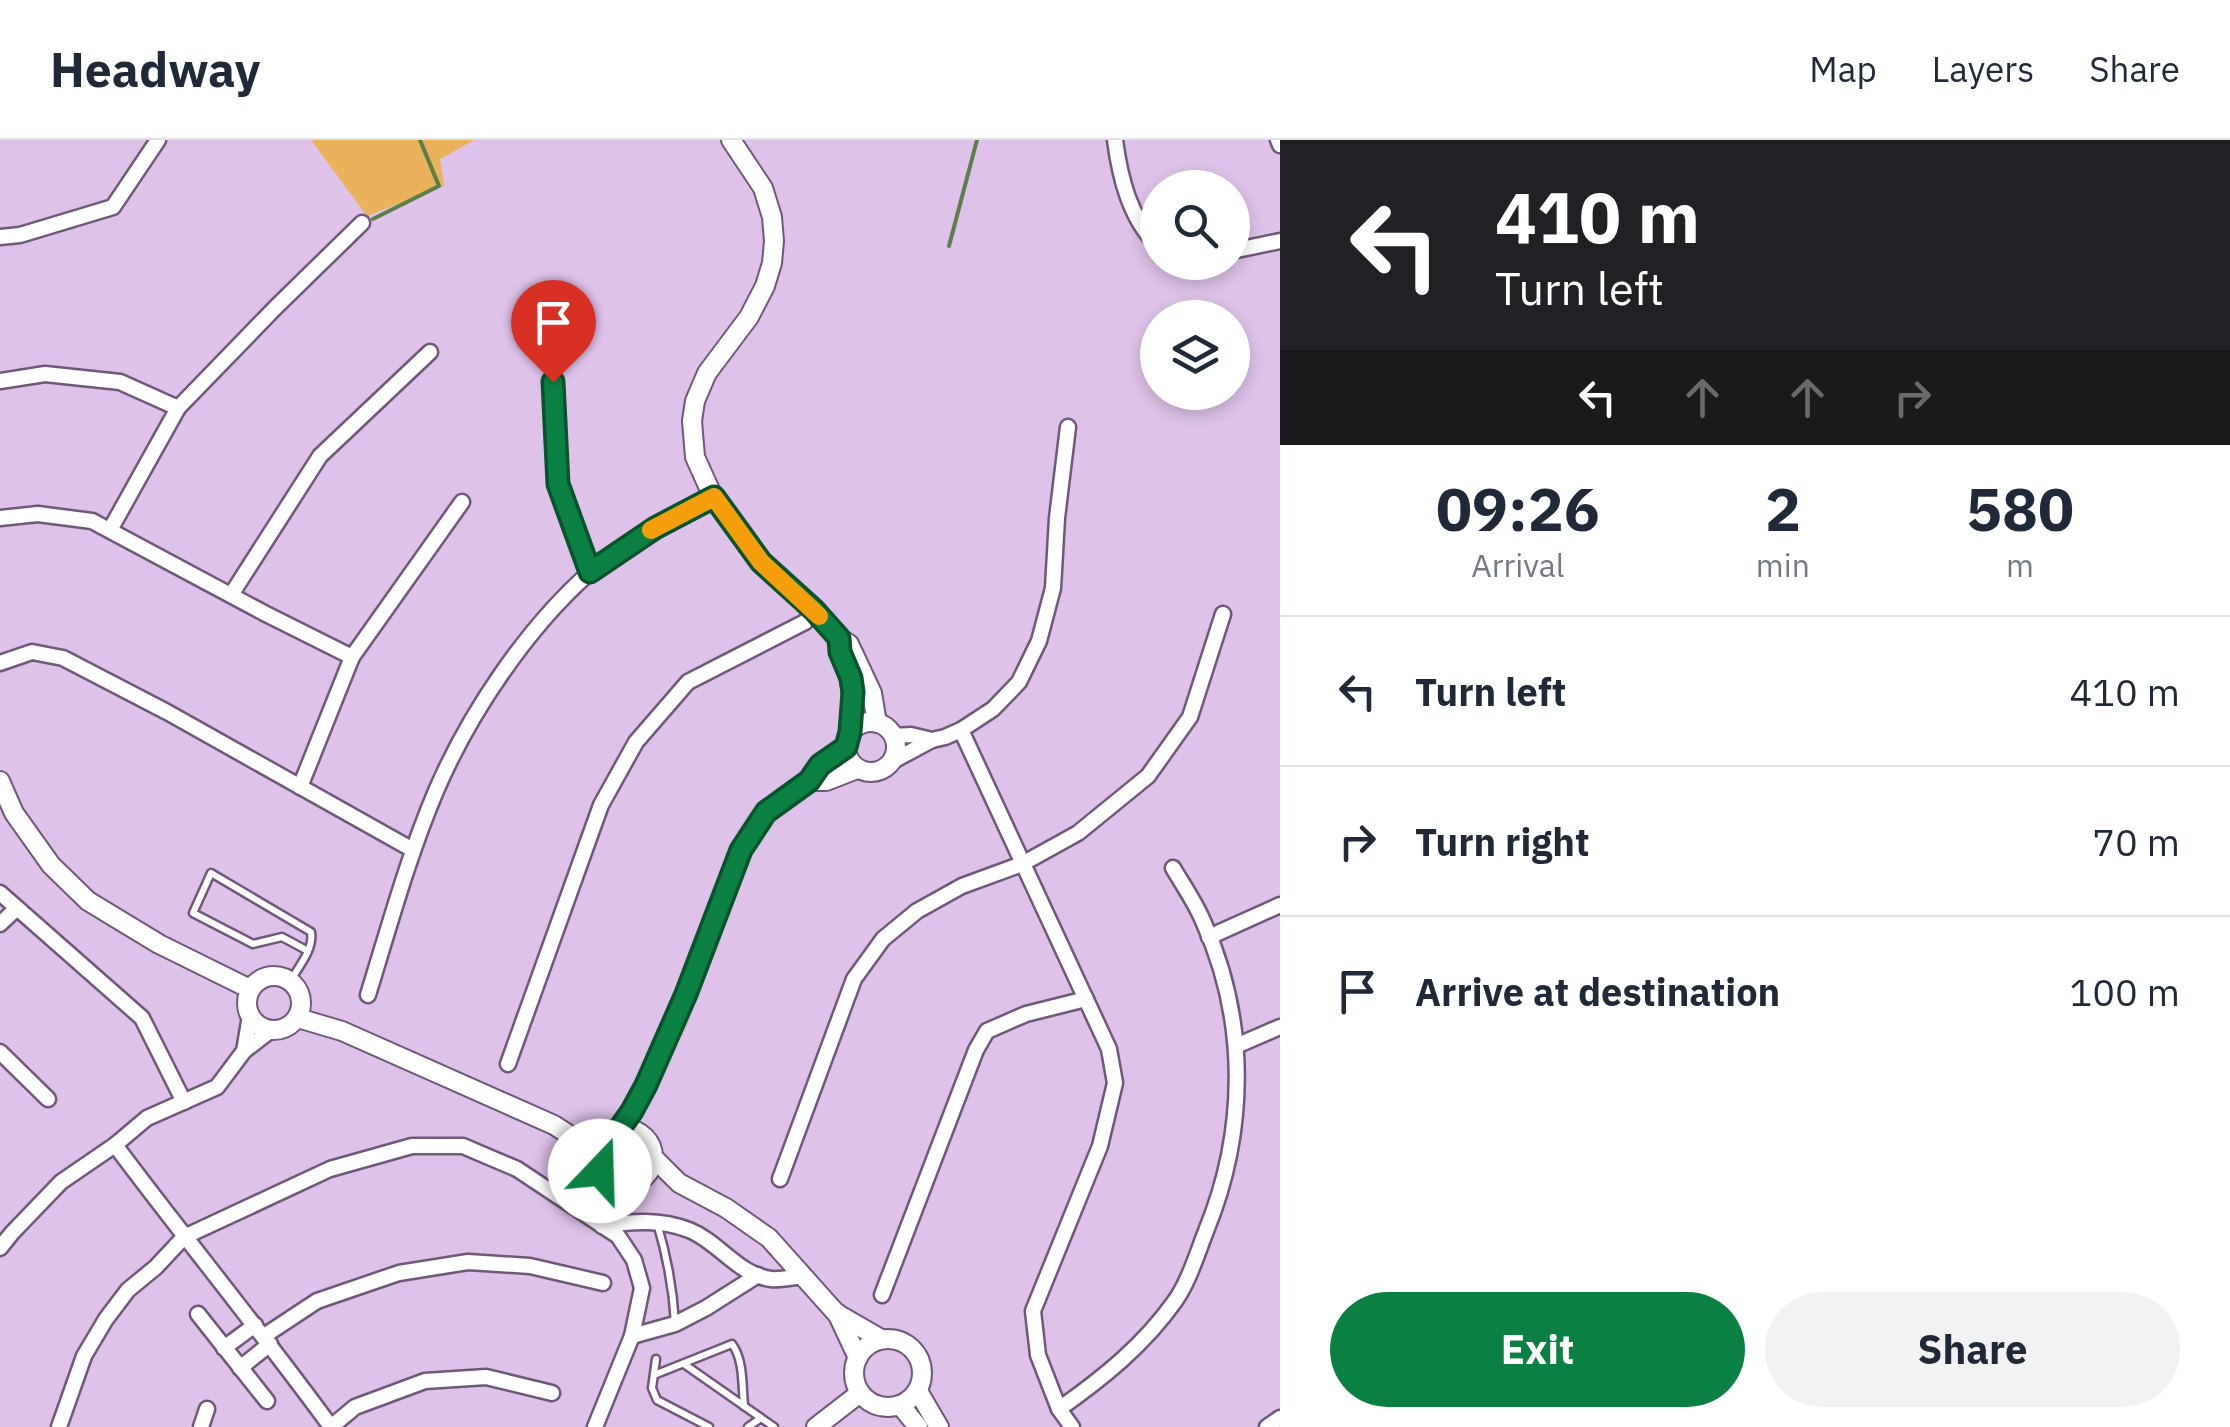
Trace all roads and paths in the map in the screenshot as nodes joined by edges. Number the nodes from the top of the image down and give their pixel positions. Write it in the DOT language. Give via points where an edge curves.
graph roads {
  1 [pos="158,140"];
  2 [pos="731,140"];
  3 [pos="1114,140"];
  4 [pos="362,224"];
  5 [pos="1140,224"];
  6 [pos="0,237"];
  7 [pos="1280,240"];
  8 [pos="1250,247"];
  9 [pos="430,352"];
  10 [pos="0,380"];
  11 [pos="553,382"];
  12 [pos="178,408"];
  13 [pos="1068,427"];
  14 [pos="714,497"];
  15 [pos="462,502"];
  16 [pos="0,518"];
  17 [pos="110,530"];
  18 [pos="590,572"];
  19 [pos="231,595"];
  20 [pos="814,610"];
  21 [pos="1223,614"];
  22 [pos="839,638"];
  23 [pos="352,656"];
  24 [pos="0,663"];
  25 [pos="877,723"];
  26 [pos="961,730"];
  27 [pos="893,736"];
  28 [pos="848,739"];
  29 [pos="932,740"];
  30 [pos="891,762"];
  31 [pos="857,769"];
  32 [pos="0,781"];
  33 [pos="809,781"];
  34 [pos="300,786"];
  35 [pos="413,850"];
  36 [pos="1022,864"];
  37 [pos="1174,868"];
  38 [pos="0,893"];
  39 [pos="1280,905"];
  40 [pos="16,908"];
  41 [pos="0,924"];
  42 [pos="1209,937"];
  43 [pos="308,951"];
  44 [pos="296,988"];
  45 [pos="250,989"];
  46 [pos="368,995"];
  47 [pos="1086,998"];
  48 [pos="250,1016"];
  49 [pos="298,1018"];
  50 [pos="1280,1027"];
  51 [pos="270,1031"];
  52 [pos="342,1031"];
  53 [pos="1236,1046"];
  54 [pos="244,1051"];
  55 [pos="0,1052"];
  56 [pos="508,1064"];
  57 [pos="646,1085"];
  58 [pos="48,1099"];
  59 [pos="184,1102"];
  60 [pos="643,1137"];
  61 [pos="608,1139"];
  62 [pos="115,1145"];
  63 [pos="653,1157"];
  64 [pos="780,1179"];
  65 [pos="640,1181"];
  66 [pos="680,1183"];
  67 [pos="657,1222"];
  68 [pos="602,1226"];
  69 [pos="184,1237"];
  70 [pos="0,1248"];
  71 [pos="758,1275"];
  72 [pos="803,1276"];
  73 [pos="603,1283"];
  74 [pos="882,1295"];
  75 [pos="836,1313"];
  76 [pos="198,1314"];
  77 [pos="675,1324"];
  78 [pos="263,1335"];
  79 [pos="632,1336"];
  80 [pos="881,1340"];
  81 [pos="224,1348"];
  82 [pos="858,1358"];
  83 [pos="656,1359"];
  84 [pos="684,1364"];
  85 [pos="240,1368"];
  86 [pos="654,1375"];
  87 [pos="918,1391"];
  88 [pos="860,1393"];
  89 [pos="552,1394"];
  90 [pos="267,1401"];
  91 [pos="744,1406"];
  92 [pos="900,1406"];
  93 [pos="208,1409"];
  94 [pos="1059,1409"];
  95 [pos="761,1418"];
  96 [pos="1280,1418"];
  97 [pos="59,1427"];
  98 [pos="201,1427"];
  99 [pos="331,1427"];
  100 [pos="595,1427"];
  101 [pos="710,1427"];
  102 [pos="748,1427"];
  103 [pos="774,1427"];
  104 [pos="816,1427"];
  105 [pos="918,1427"];
  106 [pos="938,1427"];
  107 [pos="1072,1427"];
  108 [pos="1267,1427"];
  1 -- 6 [label="street" via="113,207"];
  2 -- 14 [label="street" via="763,188 774,241 766,286 707,372 695,401 695,457"];
  3 -- 5 [label="street" via="1120,177"];
  4 -- 12 [label="street"];
  7 -- 8 [label="street"];
  9 -- 19 [label="street" via="320,456"];
  10 -- 12 [label="street" via="45,374 120,382"];
  11 -- 18 [label="street" via="558,484"];
  12 -- 17 [label="street"];
  13 -- 26 [label="street" via="1053,588 1039,641 1019,682"];
  14 -- 18 [label="street"];
  14 -- 20 [label="street" via="761,562"];
  15 -- 23 [label="street"];
  16 -- 17 [label="street" via="38,514 92,520"];
  17 -- 19 [label="street"];
  18 -- 35 [label="street" via="503,672 452,758"];
  19 -- 23 [label="street"];
  20 -- 22 [label="street"];
  20 -- 56 [label="street" via="804,622 688,682 636,742 601,805"];
  21 -- 36 [label="street" via="1190,716 1148,776 1078,833"];
  22 -- 25 [label="street" via="850,644 872,693"];
  22 -- 28 [label="street" via="853,692"];
  23 -- 34 [label="street"];
  24 -- 34 [label="street" via="32,652 63,658"];
  25 -- 27 [label="street"];
  25 -- 28 [label="street" via="858,726"];
  26 -- 29 [label="street"];
  26 -- 36 [label="street"];
  27 -- 29 [label="street"];
  27 -- 30 [label="street"];
  28 -- 31 [label="street" via="848,760"];
  28 -- 33 [label="street"];
  29 -- 30 [label="street"];
  30 -- 31 [label="street" via="876,772"];
  31 -- 33 [label="street"];
  32 -- 45 [label="street" via="51,865 88,901"];
  33 -- 57 [label="street" via="766,812 741,850"];
  34 -- 35 [label="street"];
  35 -- 46 [label="street"];
  36 -- 47 [label="street"];
  36 -- 64 [label="street" via="962,886 883,939 854,979"];
  37 -- 42 [label="street"];
  38 -- 40 [label="street"];
  39 -- 42 [label="street"];
  40 -- 41 [label="street"];
  40 -- 59 [label="street" via="142,1018"];
  42 -- 53 [label="street" via="1224,976"];
  43 -- 43 [label="lane" via="308,929 211,873 193,913 254,944 282,938"];
  43 -- 44 [label="lane"];
  44 -- 45 [label="street" via="274,975"];
  44 -- 49 [label="street"];
  44 -- 52 [label="street"];
  45 -- 48 [label="street"];
  47 -- 74 [label="street" via="987,1031"];
  47 -- 94 [label="street" via="1116,1083 1100,1146 1033,1311 1038,1355"];
  48 -- 51 [label="street"];
  48 -- 54 [label="street"];
  49 -- 51 [label="street"];
  49 -- 52 [label="street"];
  50 -- 53 [label="street"];
  51 -- 54 [label="street"];
  52 -- 61 [label="street" via="554,1125"];
  53 -- 94 [label="street" via="1233,1144 1220,1197 1178,1298 1104,1378"];
  54 -- 59 [label="street" via="218,1087"];
  55 -- 58 [label="street"];
  57 -- 60 [label="street"];
  57 -- 61 [label="street"];
  59 -- 62 [label="street" via="147,1118"];
  60 -- 61 [label="street" via="635,1130"];
  60 -- 63 [label="street"];
  61 -- 65 [label="street" via="600,1171 614,1183"];
  62 -- 69 [label="street"];
  62 -- 70 [label="street" via="62,1182"];
  63 -- 65 [label="street"];
  63 -- 66 [label="street"];
  65 -- 66 [label="street"];
  66 -- 72 [label="street" via="768,1238"];
  67 -- 68 [label="street"];
  67 -- 71 [label="street" via="689,1230"];
  67 -- 77 [label="lane"];
  68 -- 69 [label="street" via="517,1168 463,1146 412,1146 330,1169"];
  68 -- 79 [label="street" via="634,1260 642,1288"];
  69 -- 78 [label="street"];
  69 -- 97 [label="street" via="106,1319 84,1356"];
  71 -- 72 [label="street"];
  71 -- 77 [label="street"];
  72 -- 75 [label="street"];
  73 -- 78 [label="street" via="530,1266 468,1262 399,1273 317,1302"];
  75 -- 80 [label="street"];
  75 -- 82 [label="street"];
  76 -- 81 [label="street"];
  77 -- 79 [label="street"];
  78 -- 81 [label="street"];
  78 -- 85 [label="street"];
  78 -- 99 [label="street"];
  79 -- 100 [label="street"];
  80 -- 82 [label="street"];
  80 -- 87 [label="street" via="893,1339 920,1358"];
  81 -- 85 [label="street"];
  82 -- 88 [label="street" via="854,1376"];
  83 -- 86 [label="lane"];
  84 -- 86 [label="lane"];
  84 -- 91 [label="lane"];
  84 -- 91 [label="lane" via="732,1344"];
  85 -- 90 [label="street"];
  86 -- 101 [label="lane" via="657,1400"];
  87 -- 92 [label="street"];
  87 -- 106 [label="street"];
  88 -- 92 [label="street" via="883,1408"];
  88 -- 104 [label="street"];
  89 -- 99 [label="street" via="486,1377 425,1381 354,1407"];
  91 -- 95 [label="lane"];
  92 -- 105 [label="street"];
  93 -- 98 [label="street"];
  94 -- 107 [label="street"];
  95 -- 102 [label="lane"];
  95 -- 103 [label="lane"];
  96 -- 108 [label="street"];
}
